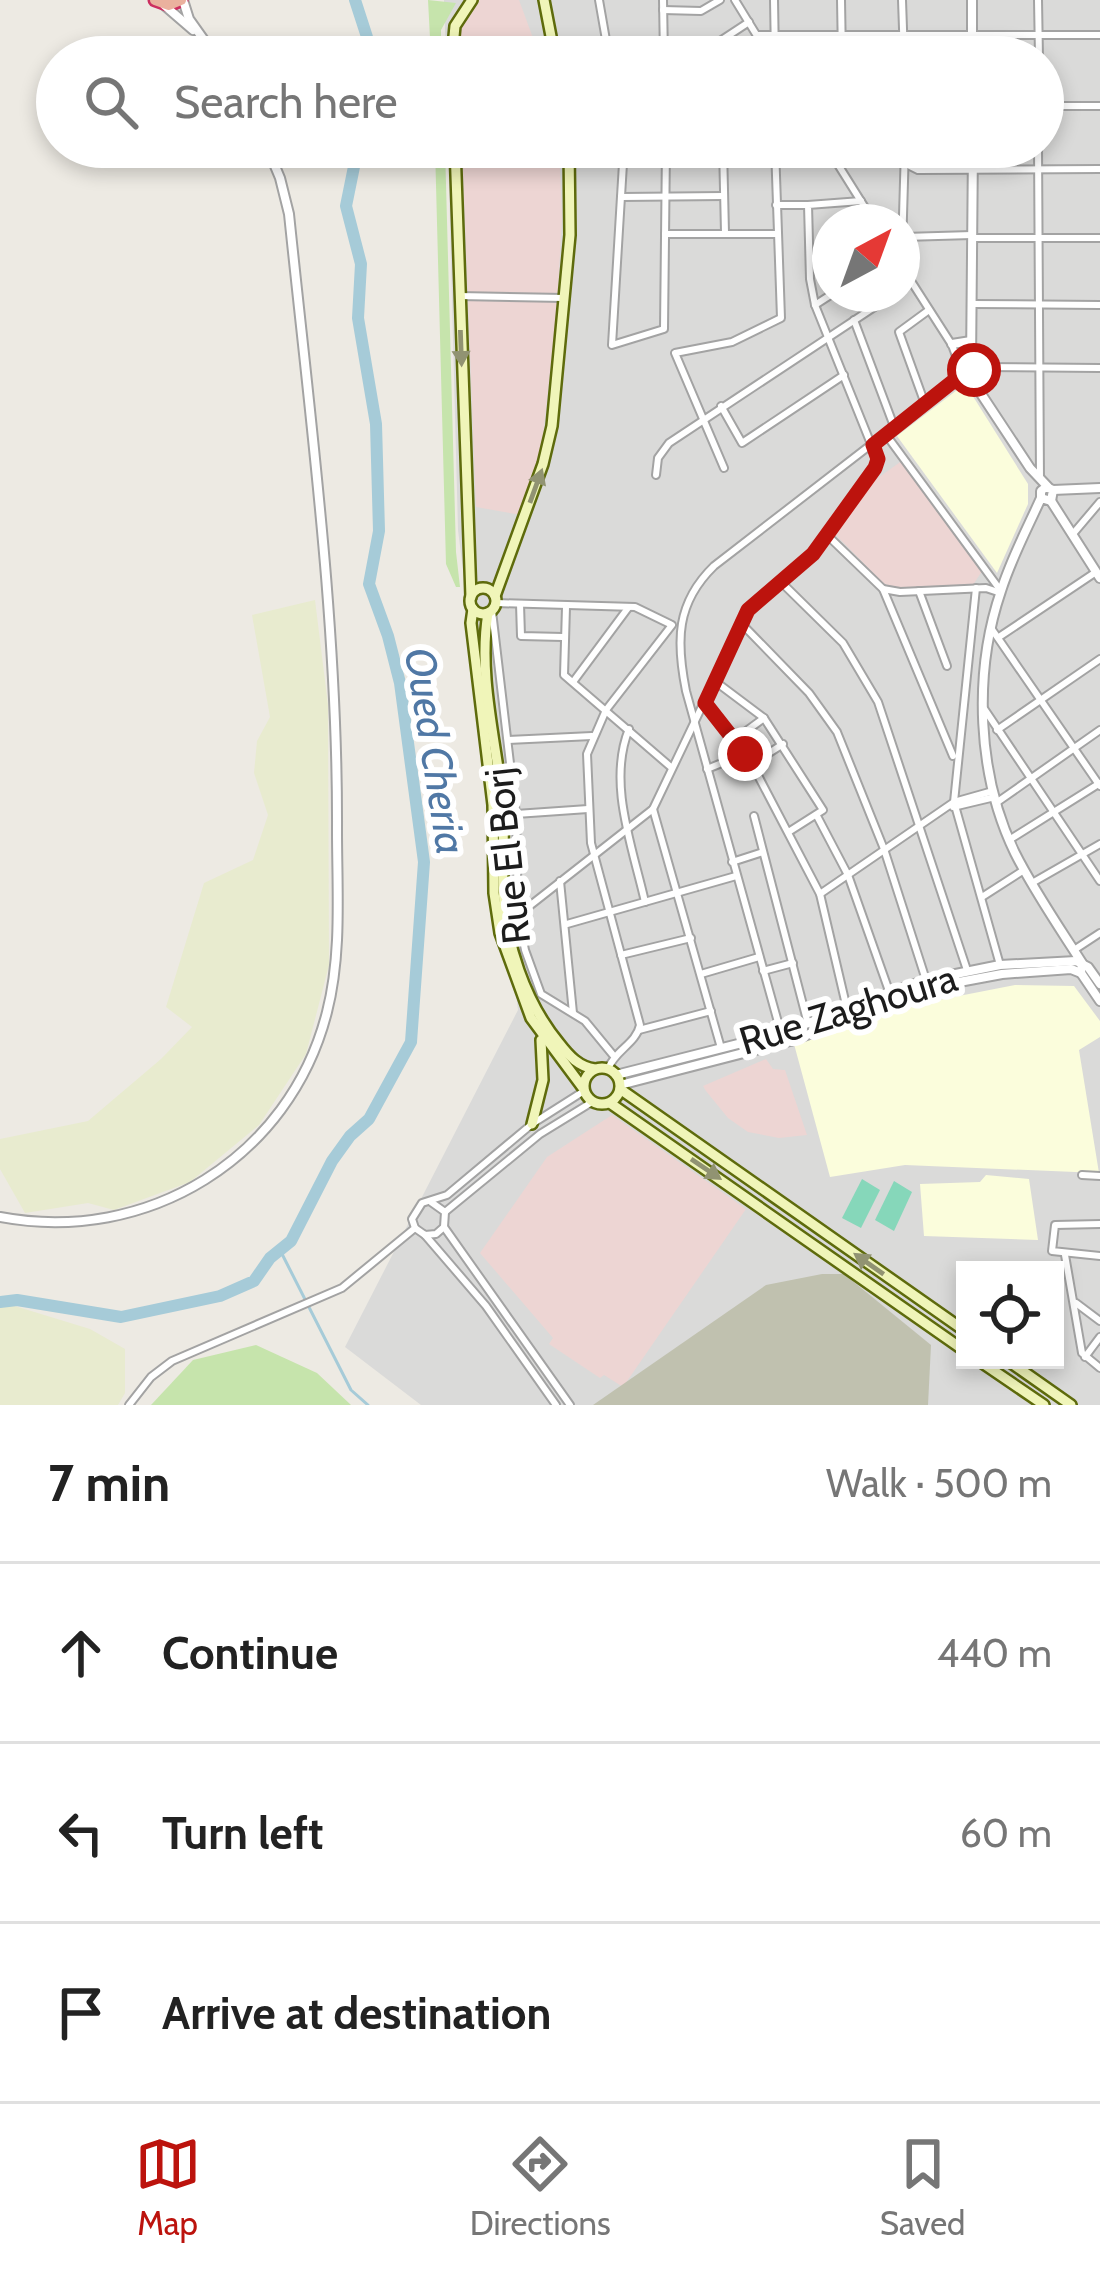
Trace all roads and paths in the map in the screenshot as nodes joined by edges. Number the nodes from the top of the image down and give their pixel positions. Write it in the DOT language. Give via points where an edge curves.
graph roads {
  1 [pos="182,0"];
  2 [pos="472,0"];
  3 [pos="544,0"];
  4 [pos="599,0"];
  5 [pos="664,0"];
  6 [pos="720,0"];
  7 [pos="735,0"];
  8 [pos="774,0"];
  9 [pos="841,0"];
  10 [pos="902,0"];
  11 [pos="972,0"];
  12 [pos="1038,0"];
  13 [pos="160,3"];
  14 [pos="663,10"];
  15 [pos="749,22"];
  16 [pos="199,34"];
  17 [pos="757,35"];
  18 [pos="775,35"];
  19 [pos="842,35"];
  20 [pos="903,35"];
  21 [pos="972,35"];
  22 [pos="1039,35"];
  23 [pos="1100,35"];
  24 [pos="454,36"];
  25 [pos="551,36"];
  26 [pos="605,36"];
  27 [pos="663,36"];
  28 [pos="729,36"];
  29 [pos="1064,106"];
  30 [pos="1100,106"];
  31 [pos="274,168"];
  32 [pos="455,168"];
  33 [pos="569,168"];
  34 [pos="623,168"];
  35 [pos="666,168"];
  36 [pos="723,168"];
  37 [pos="776,168"];
  38 [pos="840,168"];
  39 [pos="906,168"];
  40 [pos="913,168"];
  41 [pos="1100,169"];
  42 [pos="973,170"];
  43 [pos="1038,170"];
  44 [pos="665,196"];
  45 [pos="724,196"];
  46 [pos="621,197"];
  47 [pos="861,201"];
  48 [pos="863,204"];
  49 [pos="905,204"];
  50 [pos="776,205"];
  51 [pos="808,205"];
  52 [pos="664,234"];
  53 [pos="725,234"];
  54 [pos="777,234"];
  55 [pos="920,237"];
  56 [pos="973,237"];
  57 [pos="1037,238"];
  58 [pos="1100,238"];
  59 [pos="812,289"];
  60 [pos="459,296"];
  61 [pos="920,296"];
  62 [pos="565,298"];
  63 [pos="972,304"];
  64 [pos="1039,305"];
  65 [pos="1100,305"];
  66 [pos="929,310"];
  67 [pos="818,312"];
  68 [pos="866,312"];
  69 [pos="854,320"];
  70 [pos="829,337"];
  71 [pos="971,341"];
  72 [pos="952,345"];
  73 [pos="967,368"];
  74 [pos="1037,368"];
  75 [pos="1100,368"];
  76 [pos="844,375"];
  77 [pos="926,404"];
  78 [pos="721,406"];
  79 [pos="702,419"];
  80 [pos="895,429"];
  81 [pos="887,436"];
  82 [pos="873,445"];
  83 [pos="724,468"];
  84 [pos="656,476"];
  85 [pos="1100,488"];
  86 [pos="1046,491"];
  87 [pos="1100,502"];
  88 [pos="826,534"];
  89 [pos="1072,535"];
  90 [pos="1098,575"];
  91 [pos="779,580"];
  92 [pos="976,588"];
  93 [pos="883,589"];
  94 [pos="919,591"];
  95 [pos="1000,592"];
  96 [pos="471,596"];
  97 [pos="520,604"];
  98 [pos="493,605"];
  99 [pos="566,607"];
  100 [pos="629,607"];
  101 [pos="473,609"];
  102 [pos="740,622"];
  103 [pos="675,627"];
  104 [pos="991,628"];
  105 [pos="564,637"];
  106 [pos="999,637"];
  107 [pos="1100,659"];
  108 [pos="947,666"];
  109 [pos="573,682"];
  110 [pos="716,682"];
  111 [pos="1042,699"];
  112 [pos="705,703"];
  113 [pos="606,710"];
  114 [pos="985,710"];
  115 [pos="764,718"];
  116 [pos="695,724"];
  117 [pos="629,729"];
  118 [pos="998,730"];
  119 [pos="1100,730"];
  120 [pos="592,736"];
  121 [pos="508,740"];
  122 [pos="734,740"];
  123 [pos="783,744"];
  124 [pos="1075,746"];
  125 [pos="745,754"];
  126 [pos="955,760"];
  127 [pos="752,764"];
  128 [pos="672,768"];
  129 [pos="707,769"];
  130 [pos="1030,777"];
  131 [pos="1100,785"];
  132 [pos="995,797"];
  133 [pos="953,805"];
  134 [pos="588,809"];
  135 [pos="653,809"];
  136 [pos="516,814"];
  137 [pos="1054,814"];
  138 [pos="754,816"];
  139 [pos="817,816"];
  140 [pos="921,824"];
  141 [pos="628,828"];
  142 [pos="790,831"];
  143 [pos="1010,840"];
  144 [pos="1100,844"];
  145 [pos="884,849"];
  146 [pos="763,852"];
  147 [pos="593,854"];
  148 [pos="1084,855"];
  149 [pos="732,862"];
  150 [pos="1024,870"];
  151 [pos="848,875"];
  152 [pos="736,876"];
  153 [pos="1100,880"];
  154 [pos="560,881"];
  155 [pos="1032,883"];
  156 [pos="679,893"];
  157 [pos="820,895"];
  158 [pos="981,897"];
  159 [pos="645,902"];
  160 [pos="608,911"];
  161 [pos="518,915"];
  162 [pos="567,924"];
  163 [pos="1100,932"];
  164 [pos="691,938"];
  165 [pos="1074,950"];
  166 [pos="621,956"];
  167 [pos="759,957"];
  168 [pos="793,963"];
  169 [pos="1000,964"];
  170 [pos="1082,968"];
  171 [pos="967,970"];
  172 [pos="764,971"];
  173 [pos="701,974"];
  174 [pos="926,980"];
  175 [pos="1100,984"];
  176 [pos="889,991"];
  177 [pos="1100,1001"];
  178 [pos="847,1009"];
  179 [pos="712,1010"];
  180 [pos="573,1013"];
  181 [pos="808,1024"];
  182 [pos="639,1030"];
  183 [pos="781,1033"];
  184 [pos="540,1034"];
  185 [pos="722,1048"];
  186 [pos="613,1055"];
  187 [pos="595,1069"];
  188 [pos="616,1079"];
  189 [pos="584,1090"];
  190 [pos="592,1102"];
  191 [pos="610,1103"];
  192 [pos="532,1124"];
  193 [pos="1082,1175"];
  194 [pos="1100,1176"];
  195 [pos="770,1195"];
  196 [pos="431,1202"];
  197 [pos="762,1207"];
  198 [pos="445,1212"];
  199 [pos="0,1217"];
  200 [pos="1100,1224"];
  201 [pos="444,1227"];
  202 [pos="416,1228"];
  203 [pos="425,1235"];
  204 [pos="1065,1255"];
  205 [pos="1100,1256"];
  206 [pos="1073,1301"];
  207 [pos="1100,1321"];
  208 [pos="956,1325"];
  209 [pos="1100,1337"];
  210 [pos="956,1345"];
  211 [pos="1085,1357"];
  212 [pos="1100,1368"];
  213 [pos="991,1369"];
  214 [pos="1019,1369"];
  215 [pos="128,1405"];
  216 [pos="556,1405"];
  217 [pos="570,1405"];
  218 [pos="1044,1405"];
  219 [pos="1071,1405"];
  1 -- 13 [label="highway"];
  1 -- 16 [label="street"];
  2 -- 24 [label="main road"];
  3 -- 25 [label="main road"];
  4 -- 26 [label="street"];
  5 -- 14 [label="street"];
  6 -- 14 [label="street" via="701,11"];
  7 -- 15 [label="street"];
  8 -- 18 [label="street"];
  9 -- 19 [label="street"];
  10 -- 20 [label="street"];
  11 -- 21 [label="street"];
  12 -- 22 [label="street"];
  13 -- 16 [label="street"];
  14 -- 27 [label="street"];
  15 -- 17 [label="street"];
  15 -- 28 [label="street"];
  17 -- 18 [label="street"];
  18 -- 19 [label="street"];
  19 -- 20 [label="street"];
  20 -- 21 [label="street"];
  21 -- 22 [label="street"];
  22 -- 23 [label="street"];
  29 -- 30 [label="street"];
  31 -- 199 [label="street" via="289,214 335,696 336,940 328,1010 276,1117 202,1183 112,1218"];
  32 -- 60 [label="main road, Rue El Borj"];
  33 -- 62 [label="main road, Rue El Borj"];
  34 -- 46 [label="street"];
  35 -- 44 [label="street"];
  36 -- 45 [label="street"];
  37 -- 50 [label="street"];
  38 -- 47 [label="street"];
  39 -- 49 [label="street"];
  40 -- 42 [label="street"];
  41 -- 43 [label="street"];
  42 -- 43 [label="street"];
  42 -- 56 [label="street"];
  43 -- 57 [label="street"];
  44 -- 45 [label="street"];
  44 -- 46 [label="street"];
  44 -- 52 [label="street"];
  45 -- 53 [label="street"];
  46 -- 52 [label="street" via="610,345 664,329"];
  47 -- 48 [label="street"];
  47 -- 51 [label="street"];
  50 -- 51 [label="street"];
  50 -- 54 [label="street"];
  51 -- 59 [label="street"];
  52 -- 53 [label="street"];
  53 -- 54 [label="street"];
  54 -- 79 [label="street" via="781,318 732,342 675,353"];
  55 -- 56 [label="street"];
  56 -- 57 [label="street"];
  56 -- 63 [label="street"];
  57 -- 58 [label="street"];
  57 -- 64 [label="street"];
  60 -- 62 [label="street"];
  60 -- 96 [label="main road, Rue El Borj, one-way"];
  61 -- 66 [label="street"];
  98 -- 62 [label="main road, Rue El Borj, one-way" via="544,464"];
  63 -- 64 [label="street"];
  63 -- 71 [label="street"];
  64 -- 65 [label="street"];
  64 -- 74 [label="street"];
  66 -- 72 [label="street"];
  66 -- 77 [label="street" via="898,334"];
  67 -- 70 [label="street"];
  68 -- 69 [label="street"];
  69 -- 70 [label="street"];
  69 -- 80 [label="street"];
  70 -- 76 [label="street"];
  70 -- 78 [label="street"];
  71 -- 72 [label="street"];
  71 -- 73 [label="street"];
  72 -- 73 [label="street"];
  73 -- 74 [label="street"];
  73 -- 77 [label="street"];
  73 -- 86 [label="street"];
  74 -- 75 [label="street"];
  74 -- 86 [label="street"];
  76 -- 78 [label="street" via="742,443"];
  76 -- 82 [label="street"];
  77 -- 80 [label="street"];
  78 -- 79 [label="street"];
  79 -- 83 [label="street"];
  79 -- 84 [label="street" via="662,449"];
  80 -- 81 [label="street"];
  81 -- 82 [label="street"];
  81 -- 95 [label="street"];
  82 -- 88 [label="street" via="875,468"];
  82 -- 103 [label="street" via="714,566 690,592"];
  85 -- 86 [label="street"];
  86 -- 89 [label="street"];
  86 -- 95 [label="street"];
  87 -- 89 [label="street"];
  88 -- 91 [label="street"];
  88 -- 93 [label="street"];
  89 -- 90 [label="street"];
  90 -- 106 [label="street"];
  91 -- 102 [label="street"];
  91 -- 140 [label="street" via="853,656 888,725"];
  92 -- 94 [label="street"];
  92 -- 95 [label="street"];
  92 -- 126 [label="street"];
  93 -- 94 [label="street"];
  93 -- 126 [label="street"];
  94 -- 108 [label="street"];
  95 -- 104 [label="street"];
  96 -- 98 [label="main road" via="485,588"];
  96 -- 101 [label="main road, Rue El Borj"];
  97 -- 98 [label="street"];
  97 -- 99 [label="street"];
  97 -- 105 [label="street" via="521,636"];
  98 -- 101 [label="main road"];
  98 -- 121 [label="street"];
  98 -- 187 [label="main road, Rue El Borj" via="484,648 509,932 543,1021 578,1063"];
  99 -- 100 [label="street"];
  99 -- 105 [label="street"];
  100 -- 103 [label="street"];
  100 -- 109 [label="street"];
  101 -- 184 [label="main road, Rue El Borj" via="496,829 497,920"];
  102 -- 110 [label="street"];
  102 -- 145 [label="street" via="824,711"];
  103 -- 113 [label="street"];
  103 -- 116 [label="street"];
  104 -- 106 [label="street"];
  104 -- 114 [label="street"];
  105 -- 109 [label="street" via="562,669"];
  106 -- 111 [label="street"];
  107 -- 111 [label="street"];
  109 -- 113 [label="street"];
  110 -- 112 [label="street"];
  110 -- 115 [label="street"];
  111 -- 118 [label="street"];
  111 -- 124 [label="street"];
  112 -- 116 [label="street"];
  112 -- 122 [label="street"];
  113 -- 117 [label="street"];
  113 -- 120 [label="street"];
  114 -- 118 [label="street"];
  114 -- 132 [label="street"];
  115 -- 122 [label="street"];
  115 -- 123 [label="street"];
  116 -- 128 [label="street"];
  116 -- 129 [label="street"];
  117 -- 128 [label="street"];
  117 -- 141 [label="street" via="620,765"];
  118 -- 130 [label="street"];
  119 -- 124 [label="street"];
  120 -- 121 [label="street"];
  120 -- 134 [label="street"];
  121 -- 136 [label="street"];
  122 -- 125 [label="street"];
  123 -- 127 [label="street"];
  123 -- 139 [label="street" via="823,810"];
  124 -- 130 [label="street"];
  124 -- 131 [label="street"];
  125 -- 127 [label="street"];
  125 -- 129 [label="street"];
  126 -- 133 [label="street"];
  127 -- 142 [label="street"];
  128 -- 135 [label="street"];
  129 -- 149 [label="street"];
  130 -- 132 [label="street"];
  130 -- 137 [label="street"];
  131 -- 137 [label="street"];
  132 -- 133 [label="street"];
  132 -- 143 [label="street"];
  133 -- 140 [label="street"];
  133 -- 158 [label="street"];
  134 -- 136 [label="street"];
  134 -- 147 [label="street"];
  135 -- 141 [label="street"];
  135 -- 156 [label="street"];
  136 -- 161 [label="street"];
  137 -- 143 [label="street"];
  137 -- 148 [label="street"];
  138 -- 146 [label="street"];
  139 -- 142 [label="street"];
  139 -- 151 [label="street"];
  140 -- 145 [label="street"];
  140 -- 171 [label="street"];
  141 -- 147 [label="street"];
  141 -- 159 [label="street"];
  142 -- 157 [label="street"];
  143 -- 150 [label="street"];
  144 -- 148 [label="street"];
  145 -- 151 [label="street"];
  145 -- 174 [label="street"];
  146 -- 149 [label="street"];
  146 -- 168 [label="street"];
  147 -- 154 [label="street"];
  147 -- 160 [label="street"];
  148 -- 153 [label="street"];
  148 -- 155 [label="street"];
  149 -- 152 [label="street"];
  150 -- 155 [label="street"];
  150 -- 158 [label="street"];
  151 -- 157 [label="street"];
  151 -- 176 [label="street"];
  152 -- 156 [label="street"];
  152 -- 167 [label="street"];
  154 -- 161 [label="street"];
  154 -- 162 [label="street"];
  155 -- 165 [label="street"];
  156 -- 159 [label="street"];
  156 -- 164 [label="street"];
  157 -- 178 [label="street"];
  158 -- 169 [label="street"];
  159 -- 160 [label="street"];
  160 -- 162 [label="street"];
  160 -- 166 [label="street"];
  161 -- 180 [label="street" via="537,989"];
  162 -- 180 [label="street"];
  163 -- 165 [label="street"];
  164 -- 166 [label="street"];
  164 -- 173 [label="street"];
  165 -- 170 [label="street"];
  166 -- 182 [label="street"];
  167 -- 172 [label="street"];
  167 -- 173 [label="street"];
  168 -- 172 [label="street"];
  168 -- 181 [label="street"];
  169 -- 170 [label="street, Rue Zaghoura"];
  169 -- 171 [label="street, Rue Zaghoura"];
  170 -- 175 [label="street"];
  170 -- 177 [label="street"];
  170 -- 188 [label="street, Rue Zaghoura" via="943,985 790,1041"];
  171 -- 174 [label="street, Rue Zaghoura"];
  172 -- 183 [label="street"];
  173 -- 179 [label="street"];
  174 -- 176 [label="street, Rue Zaghoura"];
  176 -- 178 [label="street, Rue Zaghoura"];
  178 -- 181 [label="street, Rue Zaghoura"];
  179 -- 182 [label="street"];
  179 -- 185 [label="street"];
  180 -- 186 [label="street"];
  181 -- 183 [label="street, Rue Zaghoura"];
  182 -- 186 [label="street"];
  183 -- 185 [label="street, Rue Zaghoura"];
  184 -- 189 [label="main road, Rue El Borj"];
  184 -- 192 [label="main road" via="543,1079"];
  185 -- 188 [label="street, Rue Zaghoura"];
  186 -- 188 [label="street"];
  187 -- 188 [label="main road"];
  187 -- 189 [label="main road"];
  188 -- 191 [label="main road"];
  188 -- 195 [label="main road"];
  189 -- 190 [label="main road"];
  189 -- 192 [label="street"];
  190 -- 191 [label="main road"];
  190 -- 198 [label="street" via="539,1134"];
  191 -- 197 [label="main road, one-way"];
  192 -- 196 [label="street"];
  193 -- 194 [label="street"];
  195 -- 197 [label="main road"];
  208 -- 195 [label="main road, one-way"];
  196 -- 198 [label="street"];
  196 -- 202 [label="street" via="415,1210"];
  197 -- 210 [label="main road"];
  198 -- 201 [label="street"];
  200 -- 204 [label="street" via="1055,1225 1052,1253"];
  201 -- 203 [label="street"];
  201 -- 217 [label="street"];
  202 -- 203 [label="street"];
  202 -- 215 [label="street" via="329,1295 172,1361"];
  203 -- 216 [label="street"];
  204 -- 205 [label="street"];
  204 -- 206 [label="street"];
  206 -- 207 [label="street"];
  206 -- 211 [label="street"];
  209 -- 211 [label="street"];
  211 -- 212 [label="street"];
  213 -- 218 [label="main road"];
  214 -- 219 [label="main road"];
}
